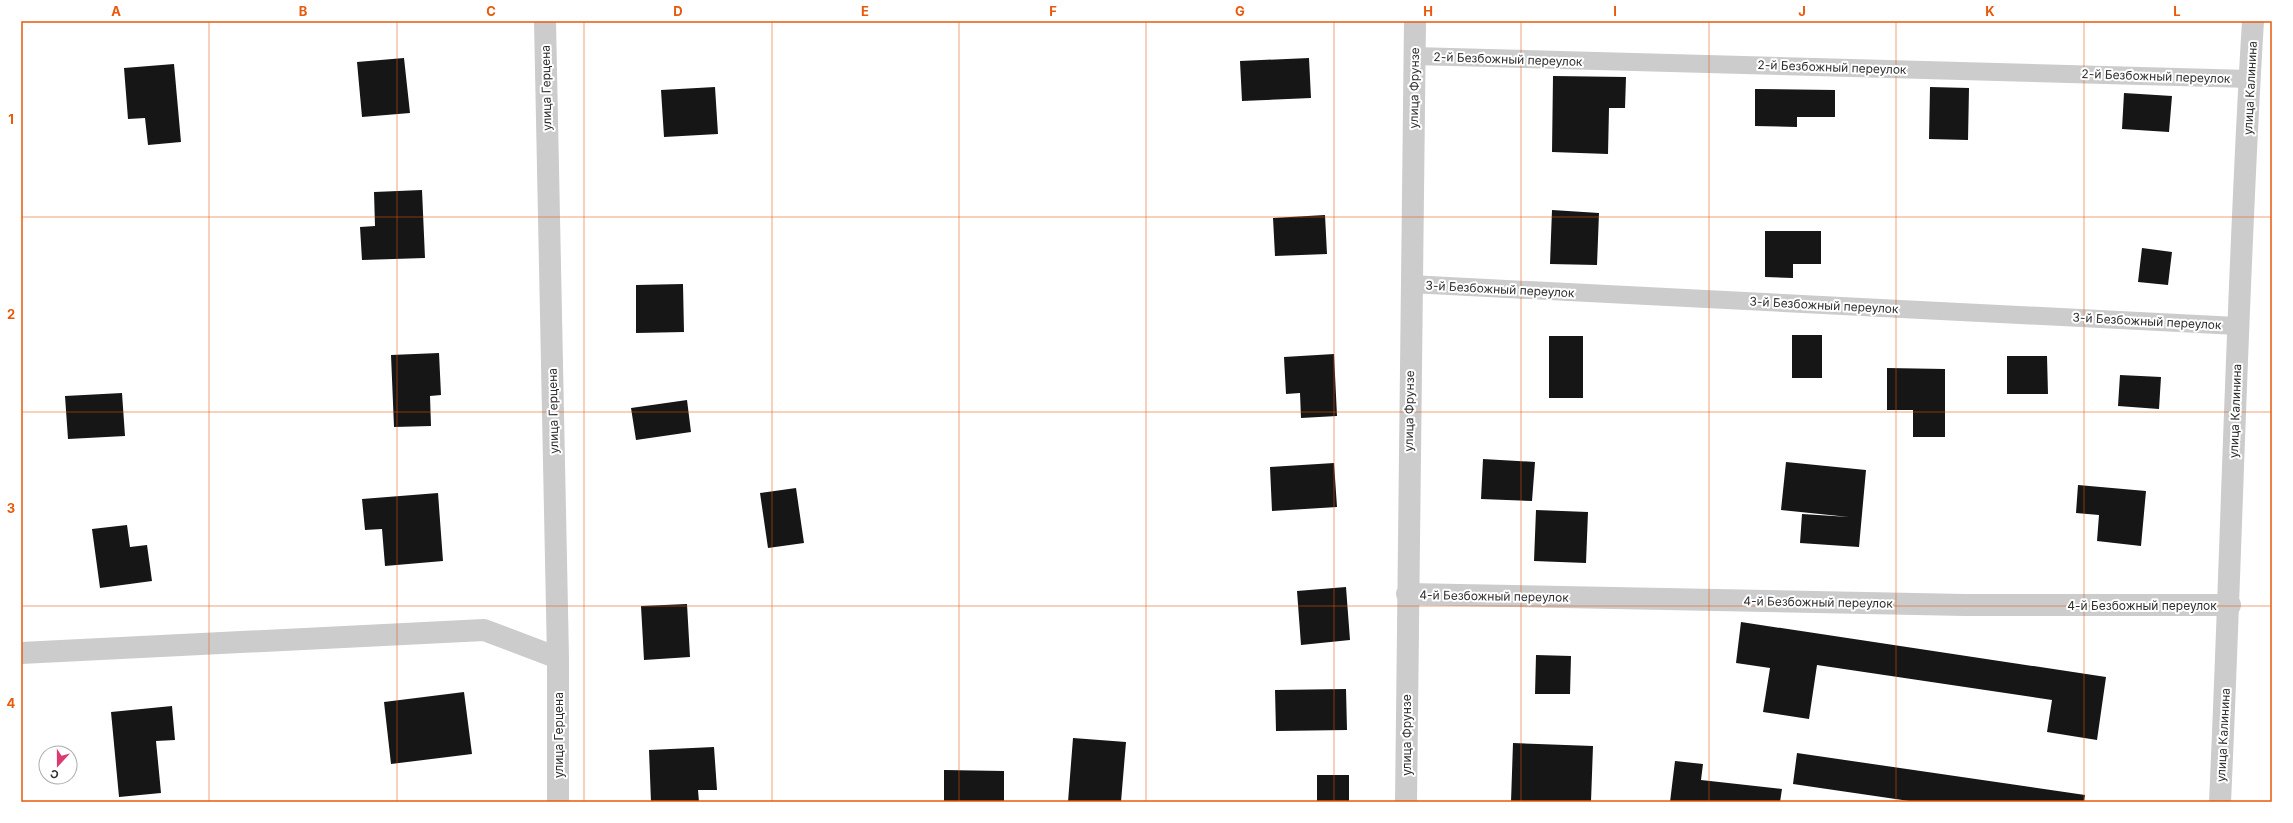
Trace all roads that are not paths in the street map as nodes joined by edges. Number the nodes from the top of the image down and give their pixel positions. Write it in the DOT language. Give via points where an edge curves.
graph roads {
  1 [pos="544,21"];
  2 [pos="1415,21"];
  3 [pos="2253,21"];
  4 [pos="1414,56"];
  5 [pos="2250,79"];
  6 [pos="1410,284"];
  7 [pos="2237,326"];
  8 [pos="1407,594"];
  9 [pos="2230,604"];
  10 [pos="21,653"];
  11 [pos="558,658"];
  12 [pos="558,802"];
  13 [pos="1406,802"];
  14 [pos="2220,802"];
  1 -- 11 [label="street, улица Герцена"];
  2 -- 4 [label="street, улица Фрунзе"];
  3 -- 5 [label="street, улица Калинина"];
  4 -- 5 [label="lane, 2-й Безбожный переулок"];
  4 -- 6 [label="street, улица Фрунзе"];
  5 -- 7 [label="street, улица Калинина"];
  6 -- 7 [label="lane, 3-й Безбожный переулок"];
  6 -- 8 [label="street, улица Фрунзе"];
  7 -- 9 [label="street, улица Калинина"];
  8 -- 9 [label="street, 4-й Безбожный переулок" via="1957,605"];
  8 -- 13 [label="street, улица Фрунзе"];
  9 -- 14 [label="street, улица Калинина"];
  10 -- 11 [label="street" via="484,630"];
  11 -- 12 [label="street, улица Герцена"];
}
